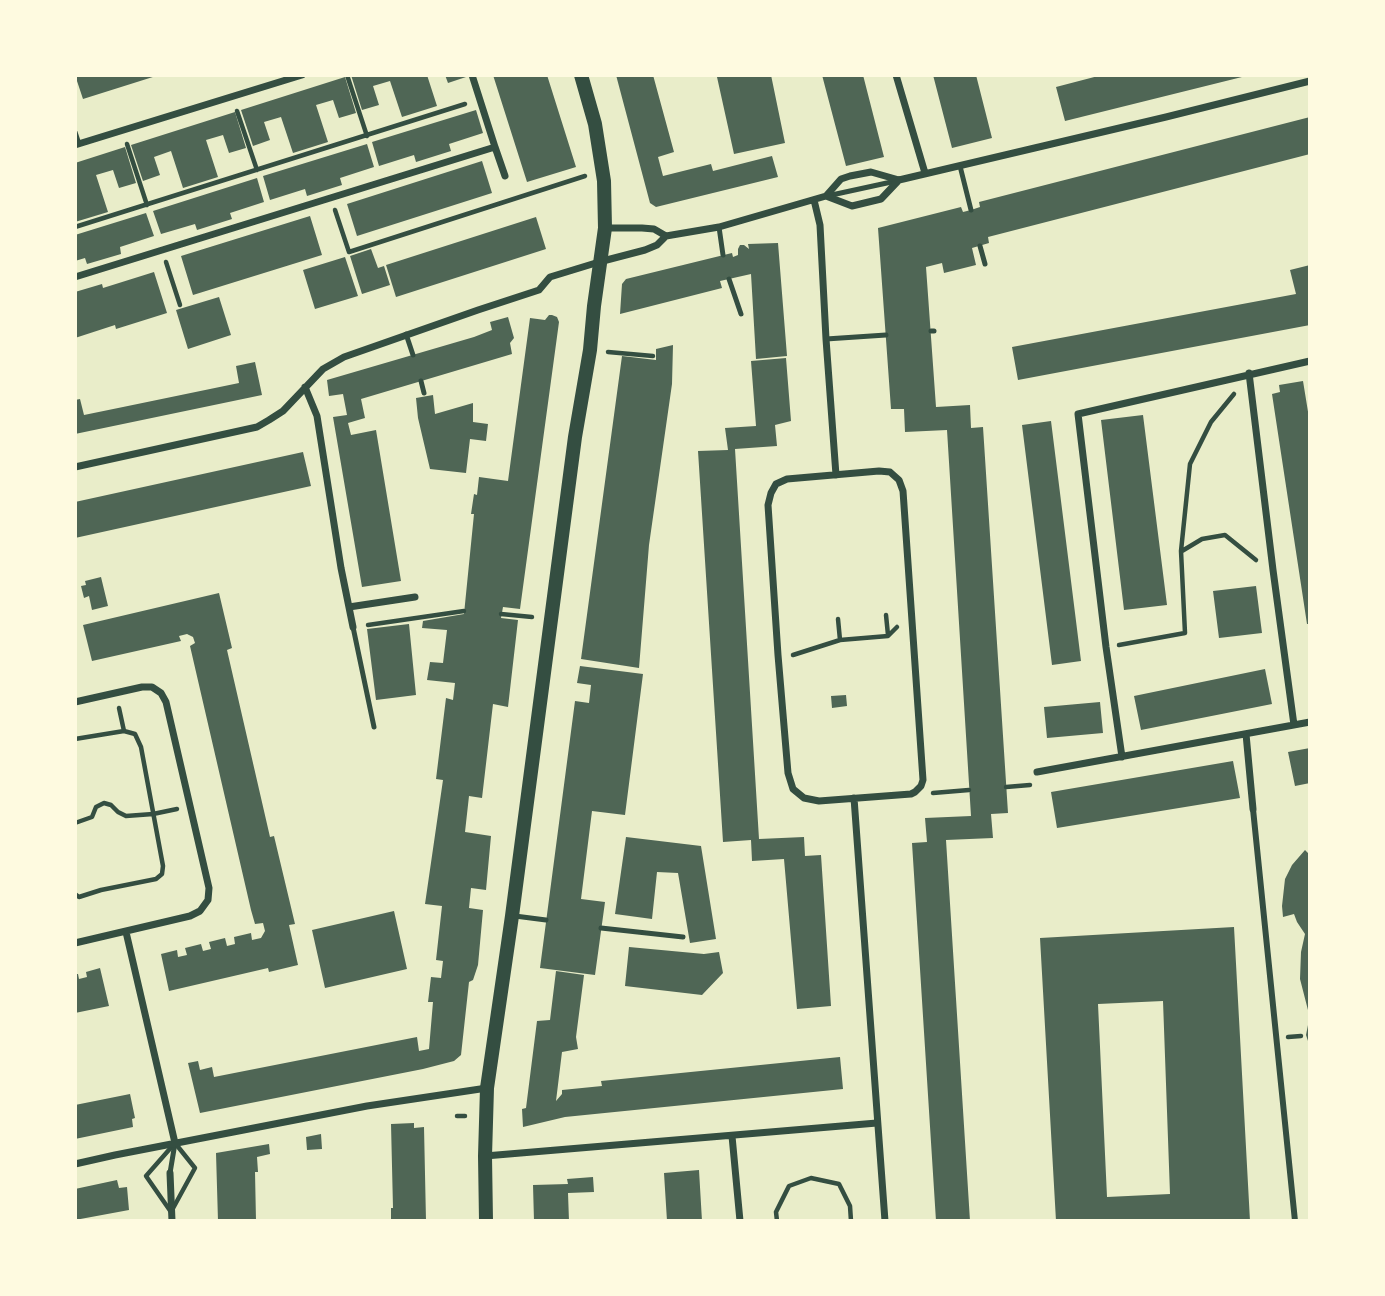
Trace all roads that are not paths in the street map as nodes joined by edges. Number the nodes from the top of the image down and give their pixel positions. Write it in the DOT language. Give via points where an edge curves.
graph roads {
  1 [pos="302,75"];
  2 [pos="472,75"];
  3 [pos="581,75"];
  4 [pos="896,75"];
  5 [pos="1310,82"];
  6 [pos="75,132"];
  7 [pos="77,145"];
  8 [pos="495,147"];
  9 [pos="960,166"];
  10 [pos="925,173"];
  11 [pos="505,176"];
  12 [pos="899,180"];
  13 [pos="826,196"];
  14 [pos="814,200"];
  15 [pos="971,210"];
  16 [pos="719,227"];
  17 [pos="605,228"];
  18 [pos="666,236"];
  19 [pos="980,246"];
  20 [pos="723,255"];
  21 [pos="599,262"];
  22 [pos="985,264"];
  23 [pos="75,277"];
  24 [pos="729,279"];
  25 [pos="741,314"];
  26 [pos="406,334"];
  27 [pos="886,335"];
  28 [pos="826,339"];
  29 [pos="413,355"];
  30 [pos="1310,361"];
  31 [pos="1249,373"];
  32 [pos="421,381"];
  33 [pos="304,387"];
  34 [pos="424,393"];
  35 [pos="75,467"];
  36 [pos="836,475"];
  37 [pos="415,597"];
  38 [pos="349,607"];
  39 [pos="353,627"];
  40 [pos="75,702"];
  41 [pos="1310,722"];
  42 [pos="1294,725"];
  43 [pos="374,727"];
  44 [pos="1246,734"];
  45 [pos="1122,757"];
  46 [pos="1037,772"];
  47 [pos="855,798"];
  48 [pos="1253,809"];
  49 [pos="512,916"];
  50 [pos="546,920"];
  51 [pos="601,928"];
  52 [pos="126,932"];
  53 [pos="683,937"];
  54 [pos="75,943"];
  55 [pos="487,1088"];
  56 [pos="877,1123"];
  57 [pos="732,1136"];
  58 [pos="175,1143"];
  59 [pos="485,1156"];
  60 [pos="75,1164"];
  61 [pos="170,1172"];
  62 [pos="172,1221"];
  63 [pos="486,1221"];
  64 [pos="740,1221"];
  65 [pos="886,1221"];
  66 [pos="1295,1221"];
  1 -- 7 [label="street"];
  2 -- 8 [label="street"];
  3 -- 17 [label="main road" via="603,170"];
  4 -- 10 [label="street"];
  5 -- 9 [label="street"];
  6 -- 7 [label="lane"];
  8 -- 11 [label="street"];
  8 -- 23 [label="street"];
  9 -- 10 [label="street"];
  9 -- 15 [label="lane"];
  10 -- 12 [label="street"];
  12 -- 13 [label="lane"];
  12 -- 13 [label="street" via="871,172 850,176"];
  12 -- 13 [label="street" via="881,199 852,206"];
  13 -- 14 [label="street"];
  14 -- 16 [label="street"];
  14 -- 28 [label="street" via="820,226"];
  16 -- 18 [label="street"];
  16 -- 20 [label="lane"];
  17 -- 18 [label="street" via="654,229"];
  17 -- 21 [label="main road"];
  18 -- 21 [label="street" via="645,250"];
  19 -- 22 [label="lane"];
  21 -- 26 [label="street" via="550,277 539,290"];
  21 -- 49 [label="main road"];
  24 -- 25 [label="lane"];
  26 -- 29 [label="lane"];
  26 -- 33 [label="street" via="344,357"];
  27 -- 28 [label="lane"];
  28 -- 36 [label="street"];
  30 -- 31 [label="street"];
  31 -- 42 [label="street"];
  31 -- 45 [label="street" via="1078,414"];
  32 -- 34 [label="lane"];
  33 -- 35 [label="street" via="283,411 257,427"];
  33 -- 38 [label="street" via="317,416"];
  36 -- 47 [label="street" via="788,478 776,484 768,505 788,773 793,789 804,798"];
  36 -- 47 [label="street" via="890,472 903,491 923,779 911,794"];
  37 -- 38 [label="street"];
  38 -- 39 [label="street"];
  39 -- 43 [label="lane"];
  40 -- 52 [label="street" via="142,687 161,693 209,888 200,911"];
  41 -- 42 [label="street"];
  42 -- 44 [label="street"];
  44 -- 45 [label="street"];
  44 -- 48 [label="street"];
  45 -- 46 [label="street"];
  47 -- 56 [label="street"];
  48 -- 66 [label="street"];
  49 -- 50 [label="lane"];
  49 -- 55 [label="main road"];
  51 -- 53 [label="lane"];
  52 -- 54 [label="street"];
  52 -- 58 [label="street"];
  55 -- 58 [label="street"];
  55 -- 59 [label="main road"];
  56 -- 57 [label="street"];
  56 -- 65 [label="street"];
  57 -- 59 [label="street"];
  57 -- 64 [label="street"];
  58 -- 60 [label="street"];
  58 -- 61 [label="lane"];
  59 -- 63 [label="main road"];
  61 -- 62 [label="street"];
}
